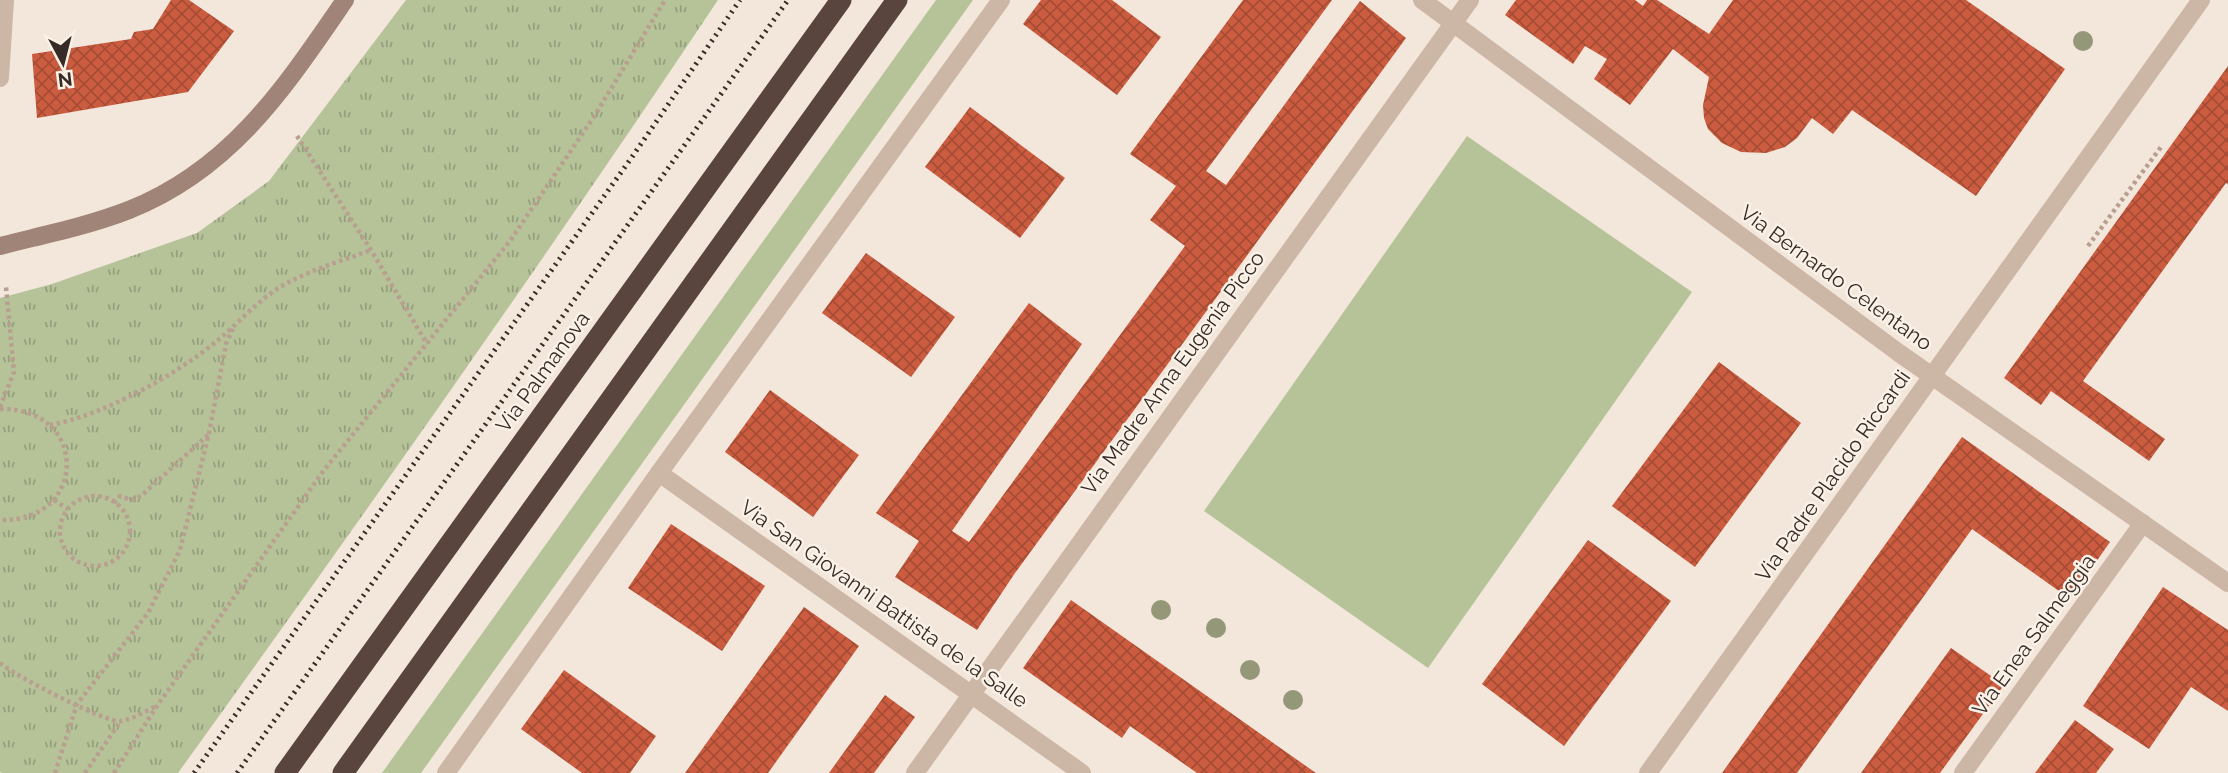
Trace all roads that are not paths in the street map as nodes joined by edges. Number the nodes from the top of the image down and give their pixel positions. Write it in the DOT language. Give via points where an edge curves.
graph roads {
  1 [pos="5,0"];
  2 [pos="345,0"];
  3 [pos="841,0"];
  4 [pos="897,0"];
  5 [pos="1001,0"];
  6 [pos="1422,0"];
  7 [pos="1470,0"];
  8 [pos="2201,0"];
  9 [pos="1452,22"];
  10 [pos="0,78"];
  11 [pos="0,246"];
  12 [pos="1931,376"];
  13 [pos="659,473"];
  14 [pos="2143,523"];
  15 [pos="2228,583"];
  16 [pos="971,694"];
  17 [pos="456,770"];
  18 [pos="285,773"];
  19 [pos="343,773"];
  20 [pos="915,773"];
  21 [pos="1082,773"];
  22 [pos="1648,773"];
  23 [pos="1964,773"];
  1 -- 10 [label="street"];
  2 -- 11 [label="street" via="274,100 229,149 194,177 110,217"];
  3 -- 18 [label="highway, Via Palmanova"];
  4 -- 19 [label="highway"];
  5 -- 13 [label="street"];
  6 -- 9 [label="street, Via Bernardo Celentano"];
  7 -- 9 [label="street, Via Madre Anna Eugenia Picco"];
  8 -- 12 [label="street, Via Padre Placido Riccardi"];
  9 -- 12 [label="street, Via Bernardo Celentano"];
  9 -- 16 [label="street, Via Madre Anna Eugenia Picco"];
  12 -- 14 [label="street, Via Bernardo Celentano"];
  12 -- 22 [label="street, Via Padre Placido Riccardi"];
  13 -- 16 [label="street, Via San Giovanni Battista de la Salle"];
  13 -- 17 [label="street"];
  14 -- 15 [label="street, Via Bernardo Celentano"];
  14 -- 23 [label="street, Via Enea Salmeggia"];
  16 -- 20 [label="street, Via Madre Anna Eugenia Picco"];
  16 -- 21 [label="street, Via San Giovanni Battista de la Salle"];
}
